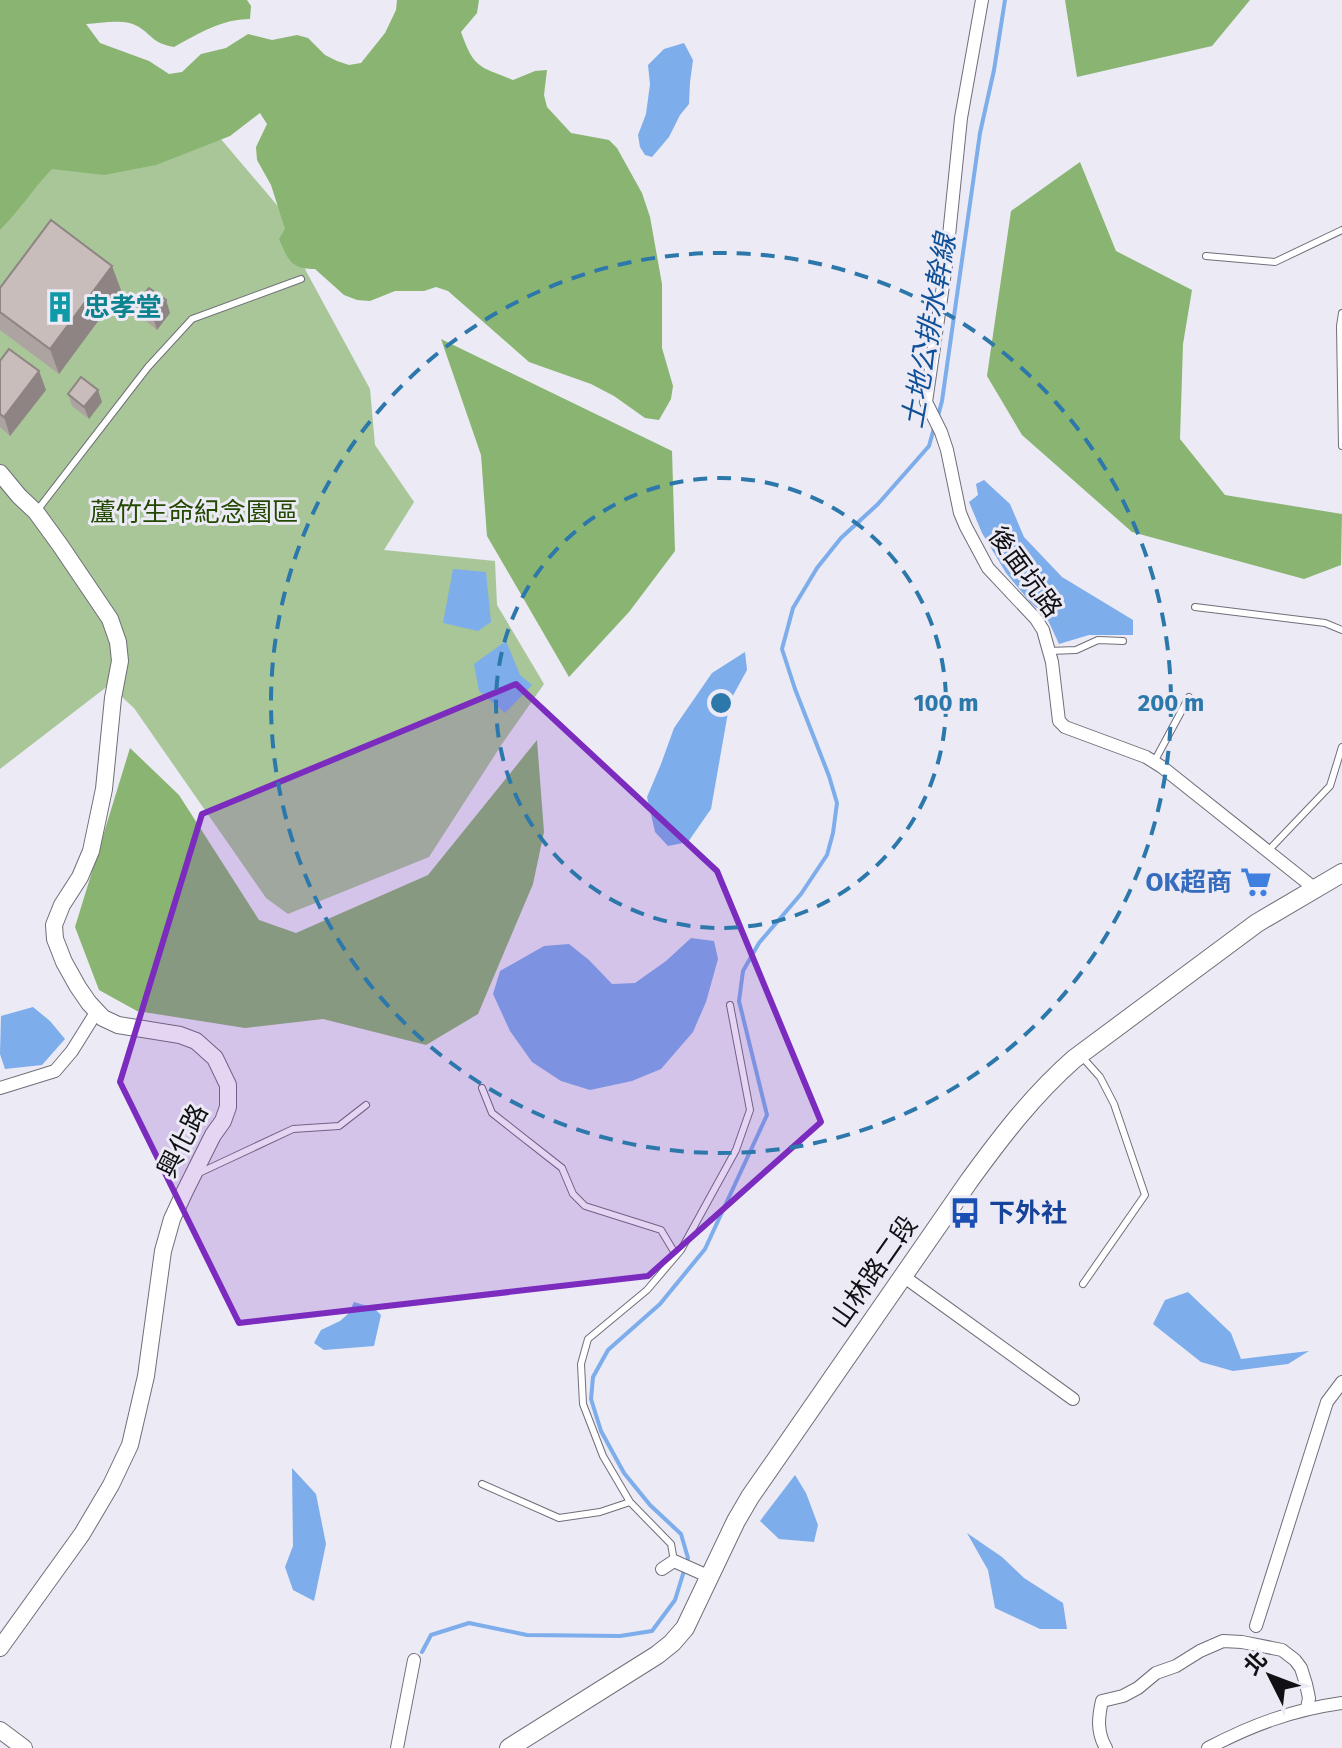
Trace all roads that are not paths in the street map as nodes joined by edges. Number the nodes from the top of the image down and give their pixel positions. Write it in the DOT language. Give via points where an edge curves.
graph roads {
  1 [pos="982,0"];
  2 [pos="1342,230"];
  3 [pos="1206,256"];
  4 [pos="301,279"];
  5 [pos="1342,313"];
  6 [pos="1342,446"];
  7 [pos="0,473"];
  8 [pos="36,512"];
  9 [pos="1195,607"];
  10 [pos="1342,630"];
  11 [pos="1123,641"];
  12 [pos="1049,651"];
  13 [pos="1189,697"];
  14 [pos="1342,747"];
  15 [pos="1154,762"];
  16 [pos="1268,851"];
  17 [pos="1342,873"];
  18 [pos="1314,888"];
  19 [pos="730,1005"];
  20 [pos="97,1011"];
  21 [pos="1080,1054"];
  22 [pos="0,1088"];
  23 [pos="482,1088"];
  24 [pos="366,1105"];
  25 [pos="192,1176"];
  26 [pos="676,1255"];
  27 [pos="903,1276"];
  28 [pos="1083,1284"];
  29 [pos="1342,1382"];
  30 [pos="1073,1399"];
  31 [pos="482,1484"];
  32 [pos="630,1502"];
  33 [pos="675,1561"];
  34 [pos="662,1569"];
  35 [pos="704,1574"];
  36 [pos="1256,1626"];
  37 [pos="0,1648"];
  38 [pos="414,1660"];
  39 [pos="1342,1703"];
  40 [pos="1307,1708"];
  41 [pos="0,1730"];
  42 [pos="24,1748"];
  43 [pos="397,1748"];
  44 [pos="509,1748"];
  45 [pos="1106,1748"];
  46 [pos="1208,1748"];
  1 -- 12 [label="street, 後面坑路" via="961,118 926,402 947,450 966,527 988,568 1036,619"];
  2 -- 3 [label="lane" via="1275,262"];
  4 -- 8 [label="lane" via="192,319 148,367"];
  5 -- 6 [label="lane"];
  7 -- 8 [label="street, 興化路"];
  8 -- 20 [label="street, 興化路" via="110,619 118,642 104,789 91,851 54,925 64,962"];
  9 -- 10 [label="lane" via="1325,623"];
  11 -- 12 [label="lane" via="1098,640 1076,650"];
  12 -- 15 [label="street, 後面坑路" via="1059,721"];
  13 -- 15 [label="lane"];
  14 -- 16 [label="lane" via="1330,786"];
  15 -- 16 [label="street, 後面坑路"];
  16 -- 18 [label="street, 後面坑路"];
  17 -- 18 [label="main road, 山林路二段"];
  18 -- 21 [label="main road, 山林路二段" via="1230,942"];
  19 -- 26 [label="lane" via="750,1110 736,1150"];
  20 -- 22 [label="street" via="55,1071"];
  20 -- 25 [label="street, 興化路" via="118,1025 196,1041 215,1058 228,1085 228,1107"];
  21 -- 27 [label="main road, 山林路二段" via="1003,1135"];
  21 -- 28 [label="lane" via="1114,1104 1145,1195"];
  23 -- 26 [label="lane" via="492,1113 562,1168 573,1194 585,1206 661,1230"];
  24 -- 25 [label="lane" via="339,1126 293,1129"];
  25 -- 37 [label="street, 興化路" via="163,1251 146,1376 130,1445 82,1534"];
  26 -- 32 [label="lane" via="647,1290 588,1339 581,1364 583,1404 603,1456"];
  27 -- 30 [label="street"];
  27 -- 35 [label="main road, 山林路二段" via="750,1497"];
  29 -- 36 [label="street" via="1327,1402"];
  31 -- 32 [label="lane" via="559,1518"];
  32 -- 33 [label="lane" via="671,1544"];
  33 -- 34 [label="street"];
  33 -- 35 [label="street"];
  35 -- 44 [label="main road, 山林路二段" via="685,1628 672,1643"];
  38 -- 43 [label="street"];
  39 -- 40 [label="street"];
  40 -- 45 [label="street" via="1306,1684 1295,1660 1282,1650 1223,1641 1156,1673 1123,1696 1102,1701 1098,1726"];
  40 -- 46 [label="street"];
  41 -- 42 [label="street"];
}
